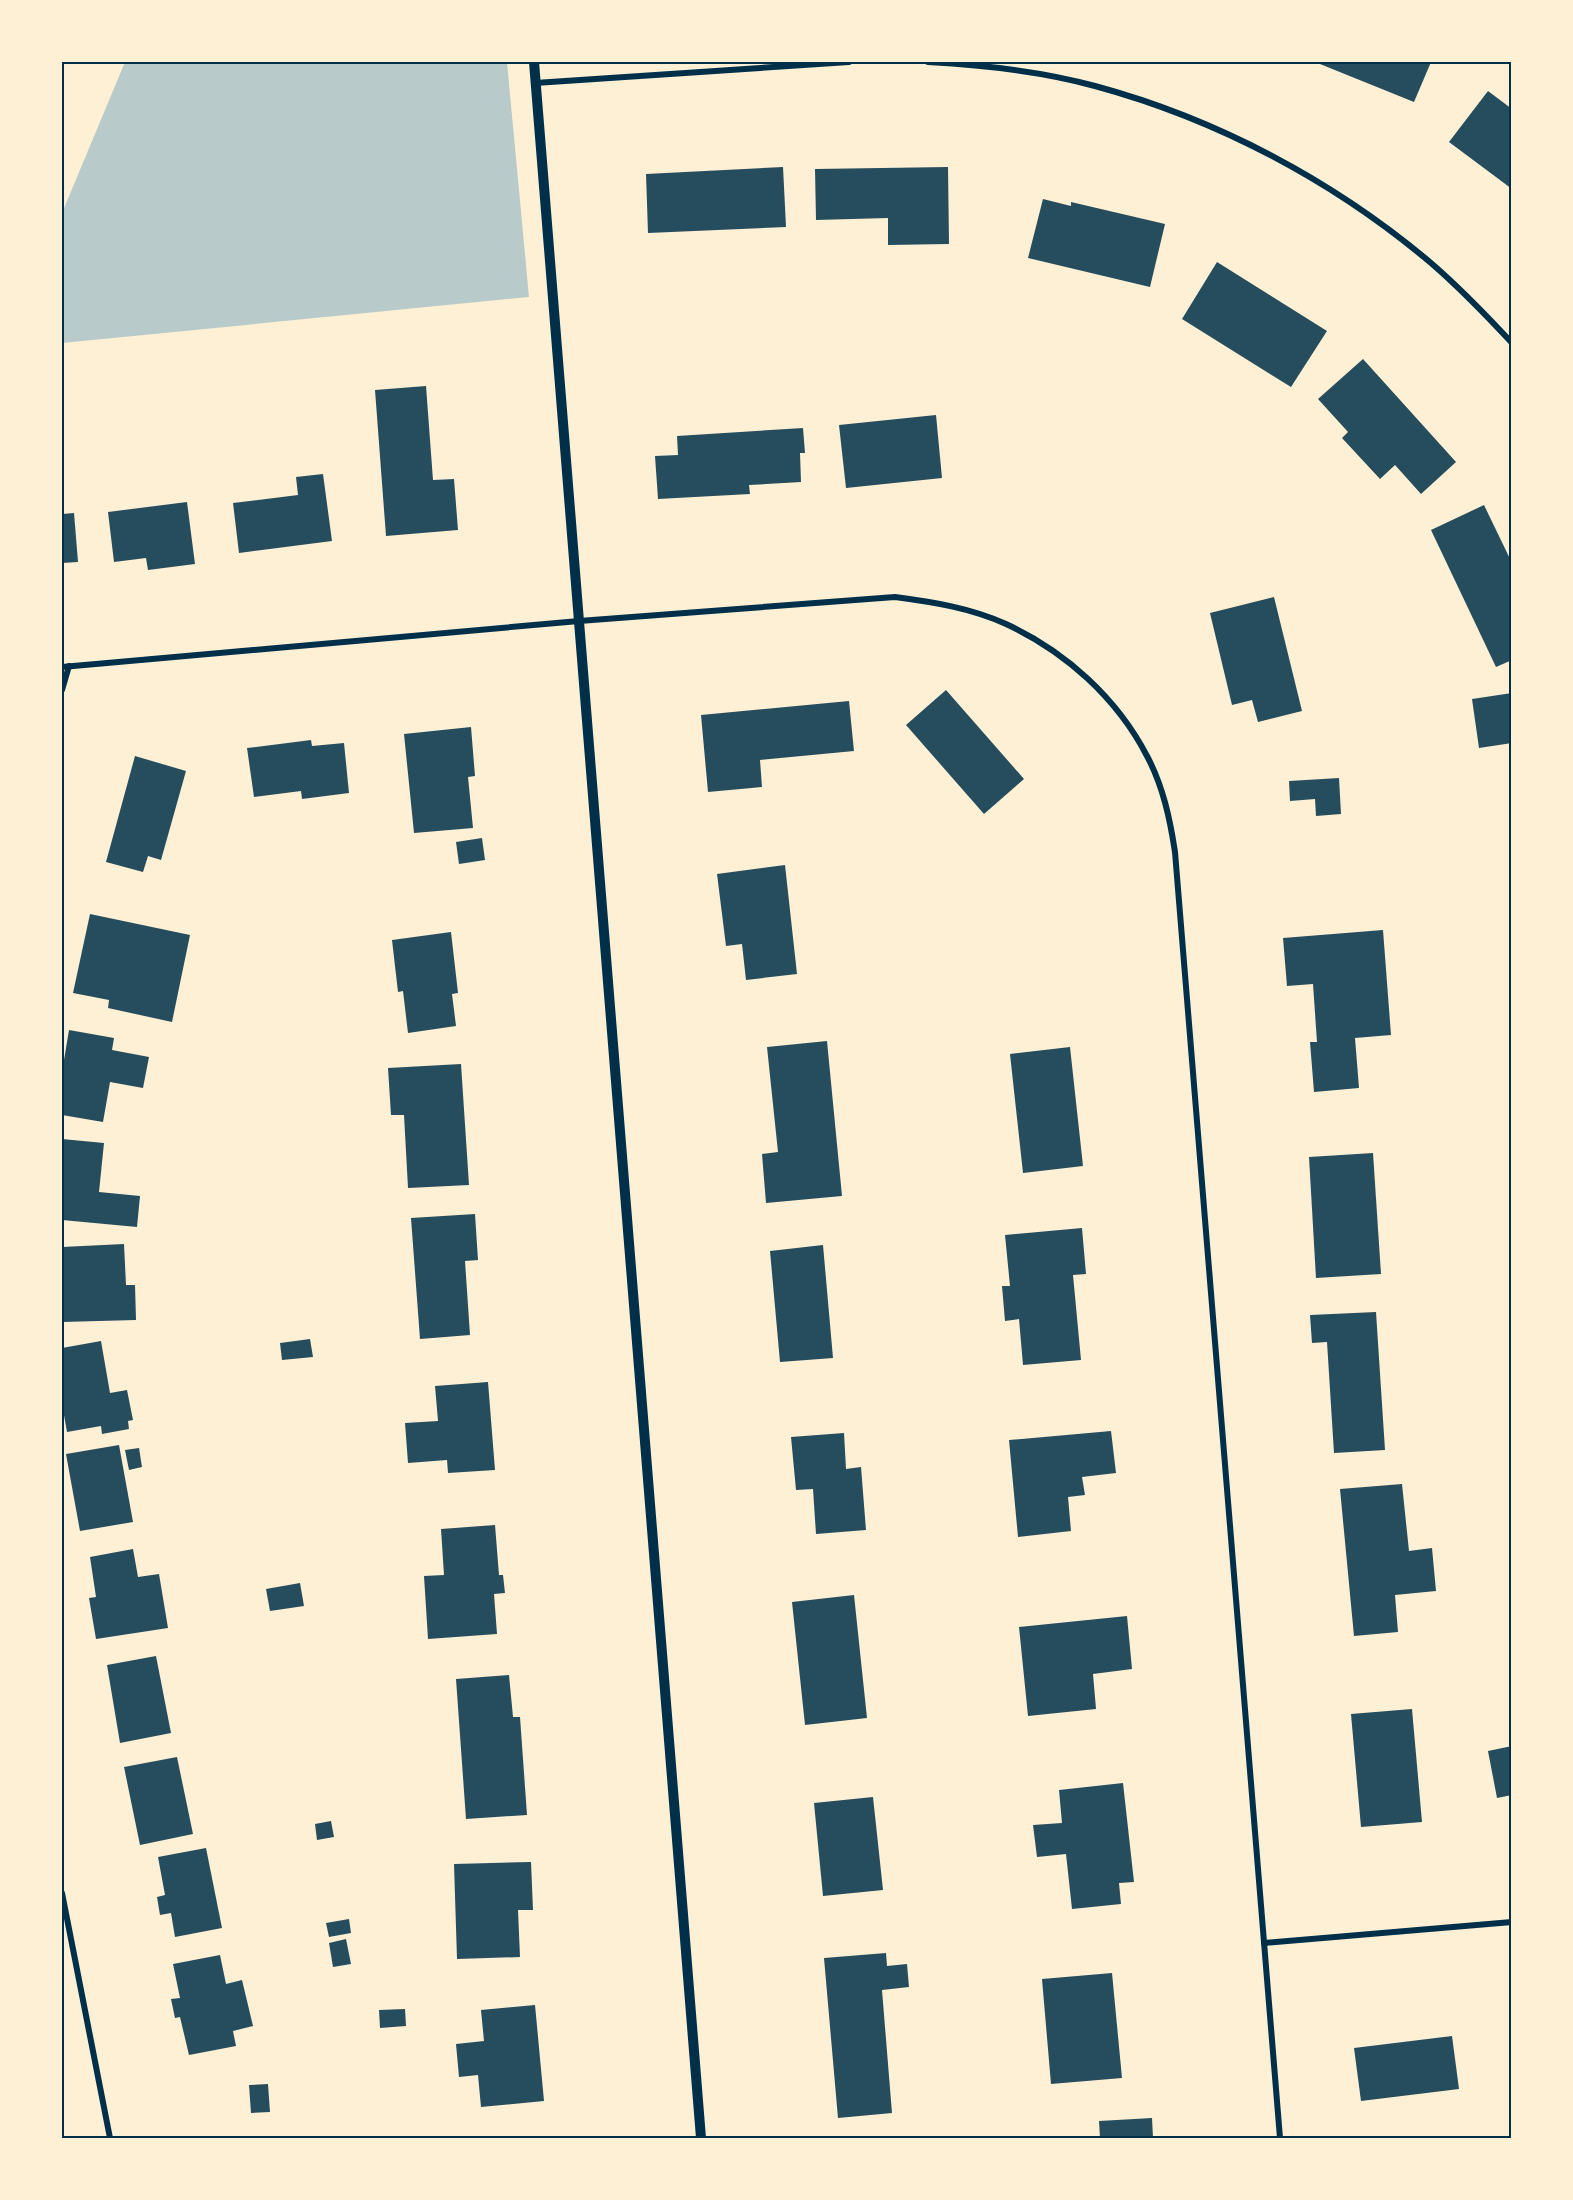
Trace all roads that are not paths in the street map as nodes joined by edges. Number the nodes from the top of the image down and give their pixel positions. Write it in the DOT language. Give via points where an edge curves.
graph roads {
  1 [pos="534,62"];
  2 [pos="849,62"];
  3 [pos="928,62"];
  4 [pos="536,83"];
  5 [pos="1512,343"];
  6 [pos="579,621"];
  7 [pos="65,666"];
  8 [pos="62,690"];
  9 [pos="62,1893"];
  10 [pos="1512,1922"];
  11 [pos="1264,1943"];
  12 [pos="110,2139"];
  13 [pos="701,2139"];
  14 [pos="1280,2139"];
  1 -- 4 [label="street"];
  2 -- 4 [label="street"];
  3 -- 5 [label="street" via="992,66 1093,85 1222,131 1338,194 1385,226 1431,263"];
  4 -- 6 [label="street"];
  6 -- 7 [label="street"];
  6 -- 11 [label="street" via="895,597 944,604 1004,623 1075,667 1099,688 1148,757 1171,824 1175,852"];
  6 -- 13 [label="street"];
  7 -- 8 [label="street"];
  9 -- 12 [label="street"];
  10 -- 11 [label="street"];
  11 -- 14 [label="street"];
}
